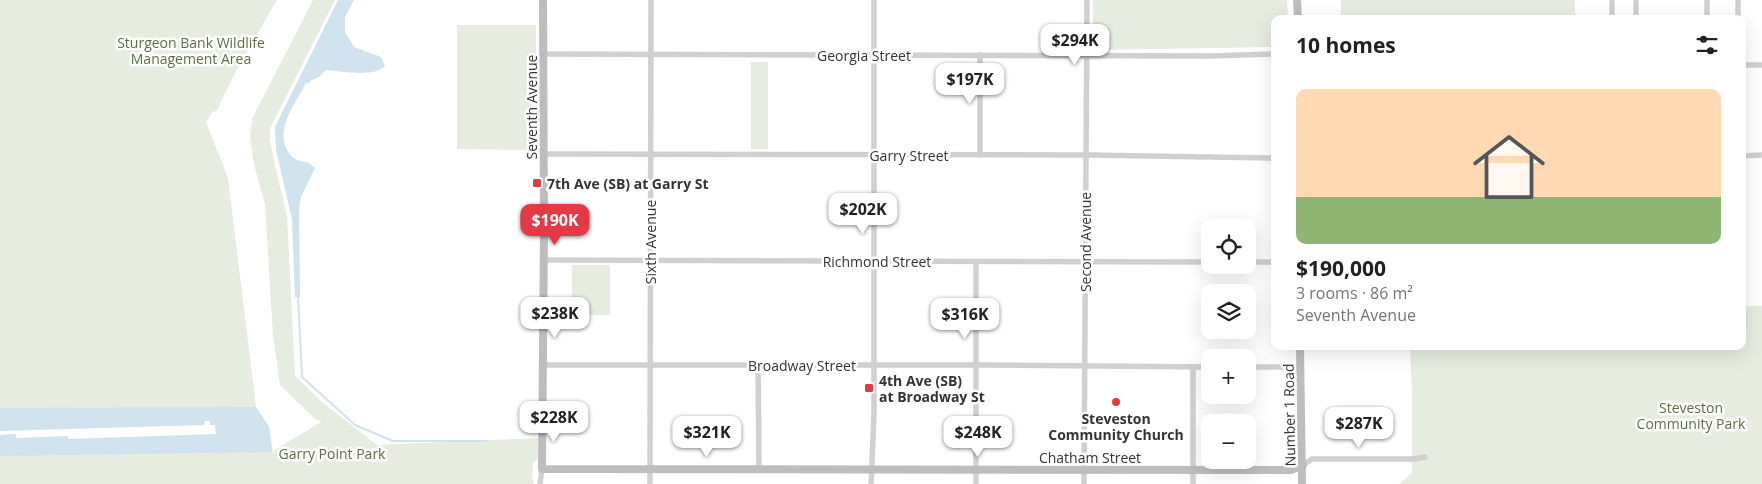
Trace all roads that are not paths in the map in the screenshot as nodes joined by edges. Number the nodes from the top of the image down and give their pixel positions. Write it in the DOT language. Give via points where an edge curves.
graph roads {
  1 [pos="543,0"];
  2 [pos="651,0"];
  3 [pos="874,0"];
  4 [pos="1087,0"];
  5 [pos="1297,0"];
  6 [pos="1612,0"];
  7 [pos="1636,0"];
  8 [pos="1707,0"];
  9 [pos="1738,0"];
  10 [pos="1298,15"];
  11 [pos="1612,15"];
  12 [pos="1636,15"];
  13 [pos="1707,15"];
  14 [pos="1738,15"];
  15 [pos="544,54"];
  16 [pos="650,54"];
  17 [pos="874,54"];
  18 [pos="1271,54"];
  19 [pos="980,55"];
  20 [pos="1086,55"];
  21 [pos="1746,65"];
  22 [pos="1762,65"];
  23 [pos="544,154"];
  24 [pos="980,155"];
  25 [pos="1086,155"];
  26 [pos="1762,155"];
  27 [pos="650,156"];
  28 [pos="874,156"];
  29 [pos="1746,156"];
  30 [pos="1271,158"];
  31 [pos="544,260"];
  32 [pos="650,260"];
  33 [pos="873,260"];
  34 [pos="976,261"];
  35 [pos="1085,262"];
  36 [pos="1201,262"];
  37 [pos="1256,262"];
  38 [pos="1271,262"];
  39 [pos="1300,350"];
  40 [pos="544,365"];
  41 [pos="758,365"];
  42 [pos="976,365"];
  43 [pos="650,366"];
  44 [pos="874,366"];
  45 [pos="1085,366"];
  46 [pos="1193,367"];
  47 [pos="1201,367"];
  48 [pos="1256,367"];
  49 [pos="1300,367"];
  50 [pos="1425,456"];
  51 [pos="1302,465"];
  52 [pos="542,469"];
  53 [pos="650,469"];
  54 [pos="759,469"];
  55 [pos="871,469"];
  56 [pos="976,469"];
  57 [pos="1084,470"];
  58 [pos="1193,470"];
  59 [pos="540,484"];
  60 [pos="650,484"];
  61 [pos="871,484"];
  62 [pos="976,484"];
  63 [pos="1084,484"];
  64 [pos="1193,484"];
  65 [pos="1302,484"];
  1 -- 15 [label="street, Seventh Avenue"];
  2 -- 16 [label="street, Sixth Avenue"];
  3 -- 17 [label="street"];
  4 -- 20 [label="street, Second Avenue"];
  5 -- 10 [label="street"];
  6 -- 11 [label="street"];
  7 -- 12 [label="street"];
  8 -- 13 [label="street"];
  9 -- 14 [label="street"];
  15 -- 16 [label="street, Georgia Street"];
  15 -- 23 [label="street, Seventh Avenue"];
  16 -- 17 [label="street, Georgia Street"];
  16 -- 27 [label="street, Sixth Avenue"];
  17 -- 19 [label="street, Georgia Street"];
  17 -- 28 [label="street"];
  18 -- 20 [label="street, Georgia Street"];
  19 -- 20 [label="street, Georgia Street"];
  19 -- 24 [label="street"];
  20 -- 25 [label="street, Second Avenue"];
  21 -- 22 [label="street"];
  23 -- 27 [label="street, Garry Street"];
  23 -- 31 [label="street, Seventh Avenue"];
  24 -- 25 [label="street, Garry Street"];
  24 -- 28 [label="street, Garry Street"];
  25 -- 30 [label="street, Garry Street"];
  25 -- 35 [label="street, Second Avenue"];
  26 -- 29 [label="street"];
  27 -- 28 [label="street, Garry Street"];
  27 -- 32 [label="street, Sixth Avenue"];
  28 -- 33 [label="street"];
  31 -- 32 [label="street, Richmond Street"];
  31 -- 40 [label="street, Seventh Avenue"];
  32 -- 33 [label="street, Richmond Street"];
  32 -- 43 [label="street, Sixth Avenue"];
  33 -- 34 [label="street, Richmond Street"];
  33 -- 44 [label="street"];
  34 -- 35 [label="street, Richmond Street"];
  34 -- 42 [label="street"];
  35 -- 36 [label="street, Richmond Street"];
  35 -- 45 [label="street, Second Avenue"];
  37 -- 38 [label="street"];
  39 -- 49 [label="street, Number 1 Road"];
  40 -- 43 [label="street, Broadway Street"];
  40 -- 52 [label="street, Seventh Avenue"];
  41 -- 43 [label="street, Broadway Street"];
  41 -- 44 [label="street, Broadway Street"];
  41 -- 54 [label="street"];
  42 -- 44 [label="street, Broadway Street"];
  42 -- 45 [label="street, Broadway Street"];
  42 -- 56 [label="street"];
  43 -- 53 [label="street, Sixth Avenue"];
  44 -- 55 [label="street"];
  45 -- 46 [label="street, Broadway Street"];
  45 -- 57 [label="street, Second Avenue"];
  46 -- 47 [label="street, Broadway Street"];
  46 -- 58 [label="street"];
  48 -- 49 [label="street"];
  49 -- 51 [label="street, Number 1 Road"];
  50 -- 51 [label="street, Chatham Street" via="1414,459 1312,460"];
  51 -- 58 [label="street, Chatham Street" via="1291,470"];
  51 -- 65 [label="street, Number 1 Road"];
  52 -- 53 [label="street, Chatham Street"];
  52 -- 59 [label="street, Seventh Avenue"];
  53 -- 54 [label="street, Chatham Street"];
  53 -- 60 [label="street, Sixth Avenue"];
  54 -- 55 [label="street, Chatham Street"];
  55 -- 56 [label="street, Chatham Street"];
  55 -- 61 [label="street"];
  56 -- 57 [label="street, Chatham Street"];
  56 -- 62 [label="street"];
  57 -- 58 [label="street, Chatham Street"];
  57 -- 63 [label="street, Second Avenue"];
  58 -- 64 [label="street"];
}
